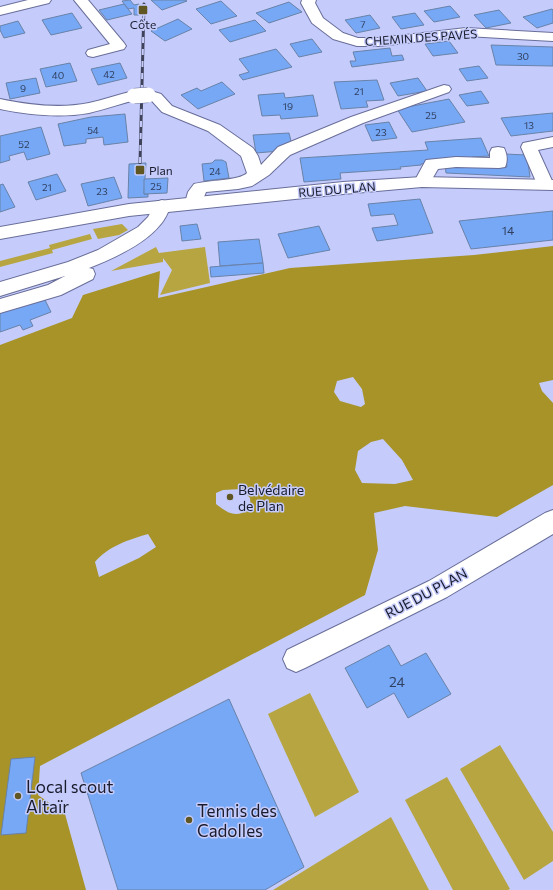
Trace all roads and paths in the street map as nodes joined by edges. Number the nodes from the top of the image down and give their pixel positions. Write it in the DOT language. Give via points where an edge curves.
graph roads {
  1 [pos="44,0"];
  2 [pos="81,0"];
  3 [pos="309,0"];
  4 [pos="0,11"];
  5 [pos="553,36"];
  6 [pos="93,52"];
  7 [pos="444,89"];
  8 [pos="0,104"];
  9 [pos="553,142"];
  10 [pos="498,152"];
  11 [pos="254,177"];
  12 [pos="422,182"];
  13 [pos="549,184"];
  14 [pos="194,202"];
  15 [pos="162,206"];
  16 [pos="0,233"];
  17 [pos="104,255"];
  18 [pos="0,289"];
  19 [pos="0,306"];
  20 [pos="553,521"];
  21 [pos="296,659"];
  1 -- 4 [label="street"];
  2 -- 6 [label="street" via="119,46"];
  3 -- 5 [label="street, CHEMIN DES PAVÉS" via="308,3 317,20 338,36 357,42 379,42 466,32"];
  7 -- 11 [label="street" via="357,120 284,151 266,171"];
  8 -- 11 [label="street" via="35,110 80,109 141,95 156,97 167,109 214,128 247,152 256,172"];
  9 -- 13 [label="street" via="529,147"];
  10 -- 12 [label="street" via="499,163 432,164"];
  11 -- 14 [label="street" via="243,182 200,188"];
  12 -- 13 [label="street, RUE DU PLAN"];
  12 -- 14 [label="street, RUE DU PLAN"];
  14 -- 15 [label="street, RUE DU PLAN"];
  15 -- 16 [label="street, RUE DU PLAN"];
  15 -- 17 [label="street" via="156,220 144,231"];
  17 -- 18 [label="street" via="74,267"];
  17 -- 19 [label="street" via="106,262 54,290"];
  20 -- 21 [label="street, RUE DU PLAN" via="438,589"];
}
